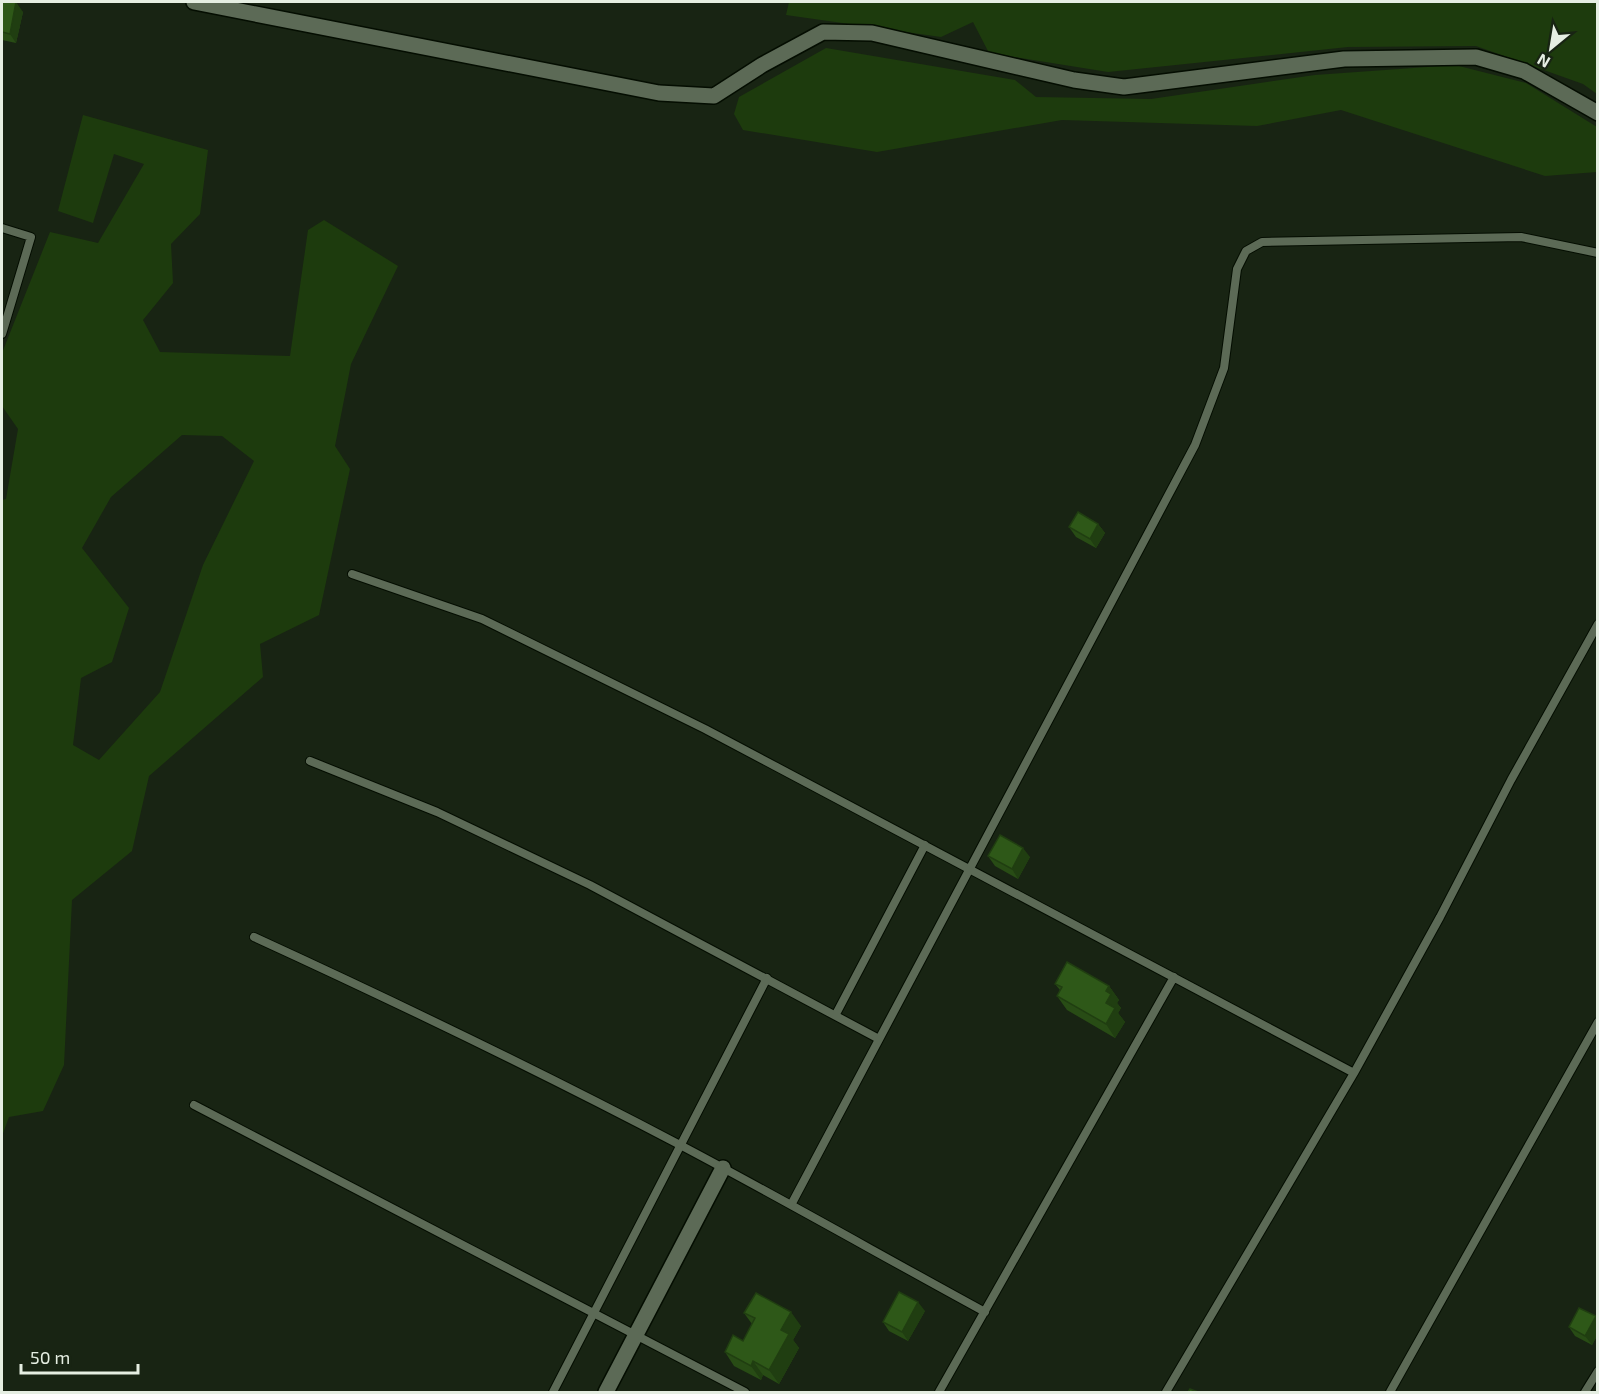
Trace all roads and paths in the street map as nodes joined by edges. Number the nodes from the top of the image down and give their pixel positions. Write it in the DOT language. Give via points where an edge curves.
graph roads {
  1 [pos="194,2"];
  2 [pos="1598,113"];
  3 [pos="2,228"];
  4 [pos="1598,253"];
  5 [pos="2,334"];
  6 [pos="352,574"];
  7 [pos="1598,624"];
  8 [pos="309,761"];
  9 [pos="925,845"];
  10 [pos="969,868"];
  11 [pos="254,937"];
  12 [pos="1174,977"];
  13 [pos="766,978"];
  14 [pos="836,1014"];
  15 [pos="1598,1022"];
  16 [pos="879,1039"];
  17 [pos="1354,1072"];
  18 [pos="194,1105"];
  19 [pos="680,1145"];
  20 [pos="723,1168"];
  21 [pos="791,1205"];
  22 [pos="984,1312"];
  23 [pos="594,1313"];
  24 [pos="636,1335"];
  25 [pos="1598,1371"];
  26 [pos="553,1392"];
  27 [pos="606,1392"];
  28 [pos="745,1392"];
  29 [pos="939,1392"];
  30 [pos="1166,1392"];
  31 [pos="1390,1392"];
  32 [pos="1585,1392"];
  1 -- 2 [label="street" via="659,93 714,96 823,32 872,33 1074,80 1124,87 1344,59 1476,57 1524,71"];
  3 -- 5 [label="lane" via="31,237"];
  4 -- 10 [label="lane" via="1521,237 1262,242 1246,251 1237,269 1224,368 1195,445"];
  6 -- 9 [label="lane" via="482,619 705,729"];
  7 -- 17 [label="lane"];
  8 -- 13 [label="lane" via="437,812 590,885"];
  9 -- 10 [label="lane"];
  9 -- 14 [label="lane"];
  10 -- 12 [label="lane"];
  10 -- 16 [label="lane"];
  11 -- 19 [label="lane" via="380,995"];
  12 -- 17 [label="lane"];
  12 -- 22 [label="lane"];
  13 -- 14 [label="lane"];
  13 -- 19 [label="lane"];
  14 -- 16 [label="lane"];
  15 -- 31 [label="lane"];
  16 -- 21 [label="lane"];
  17 -- 30 [label="lane"];
  18 -- 23 [label="lane"];
  19 -- 20 [label="lane"];
  19 -- 23 [label="lane"];
  20 -- 21 [label="lane"];
  20 -- 24 [label="street"];
  21 -- 22 [label="lane"];
  22 -- 29 [label="lane"];
  23 -- 24 [label="lane"];
  23 -- 26 [label="lane"];
  24 -- 27 [label="street"];
  24 -- 28 [label="lane"];
  25 -- 32 [label="lane"];
}
